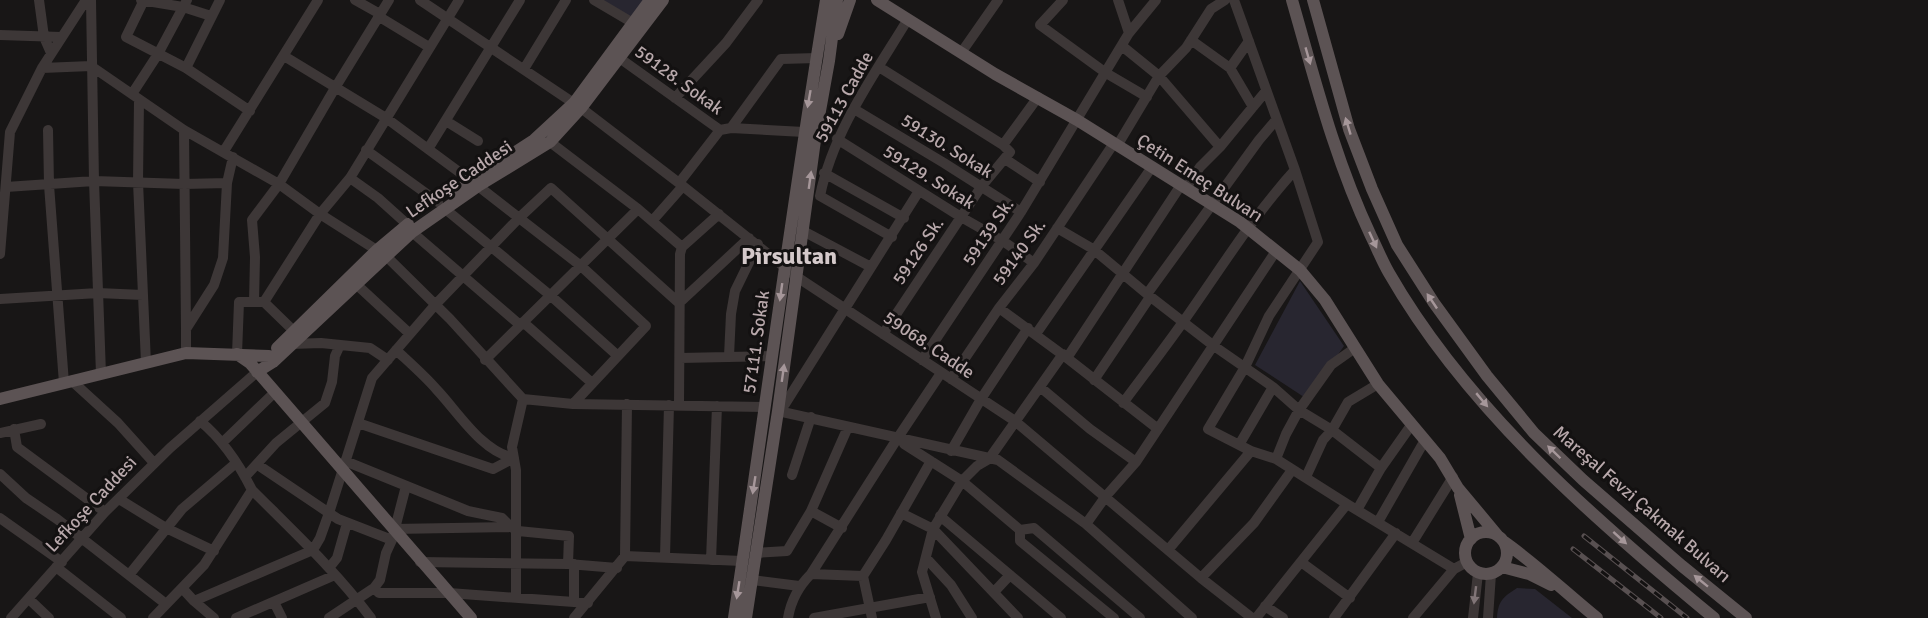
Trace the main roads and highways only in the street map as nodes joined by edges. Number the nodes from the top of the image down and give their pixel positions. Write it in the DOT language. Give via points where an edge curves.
graph roads {
  1 [pos="650,0"];
  2 [pos="663,0"];
  3 [pos="826,0"];
  4 [pos="837,0"];
  5 [pos="850,0"];
  6 [pos="877,0"];
  7 [pos="1292,0"];
  8 [pos="1313,0"];
  9 [pos="823,60"];
  10 [pos="577,106"];
  11 [pos="475,183"];
  12 [pos="382,253"];
  13 [pos="295,337"];
  14 [pos="237,354"];
  15 [pos="269,356"];
  16 [pos="257,372"];
  17 [pos="0,399"];
  18 [pos="1456,482"];
  19 [pos="1500,538"];
  20 [pos="1471,539"];
  21 [pos="1502,567"];
  22 [pos="1563,590"];
  23 [pos="471,618"];
  24 [pos="734,618"];
  25 [pos="746,618"];
  26 [pos="1597,618"];
  27 [pos="1714,618"];
  28 [pos="1746,618"];
  1 -- 10 [label="main road, Lefkoşe Caddesi"];
  2 -- 10 [label="main road, Lefkoşe Caddesi"];
  3 -- 9 [label="main road, 57111. Sokak"];
  4 -- 9 [label="main road"];
  5 -- 9 [label="main road"];
  6 -- 18 [label="main road, Çetin Emeç Bulvarı" via="1240,222 1300,270 1325,300 1378,384"];
  7 -- 27 [label="main road, Mareşal Fevzi Çakmak Bulvarı, one-way" via="1328,129 1353,197 1388,272 1428,336 1502,425 1575,498"];
  28 -- 8 [label="main road, Mareşal Fevzi Çakmak Bulvarı, one-way" via="1624,516 1534,433 1434,303 1397,245 1372,189 1349,129"];
  9 -- 24 [label="main road, 57111. Sokak, one-way" via="804,132"];
  25 -- 9 [label="main road, one-way" via="797,277"];
  10 -- 11 [label="main road, Lefkoşe Caddesi"];
  10 -- 11 [label="main road, Lefkoşe Caddesi" via="550,142"];
  11 -- 12 [label="main road, Lefkoşe Caddesi" via="410,228"];
  12 -- 13 [label="main road, Lefkoşe Caddesi"];
  12 -- 13 [label="main road, Lefkoşe Caddesi" via="356,284"];
  13 -- 15 [label="main road, Lefkoşe Caddesi"];
  13 -- 16 [label="main road, Lefkoşe Caddesi" via="273,362"];
  14 -- 15 [label="main road"];
  14 -- 16 [label="main road"];
  14 -- 17 [label="main road" via="186,353"];
  15 -- 16 [label="main road, Lefkoşe Caddesi"];
  16 -- 23 [label="main road" via="344,465 393,534"];
  18 -- 19 [label="main road, Çetin Emeç Bulvarı"];
  18 -- 20 [label="main road, Çetin Emeç Bulvarı"];
  19 -- 20 [label="main road" via="1484,533"];
  19 -- 21 [label="main road" via="1507,554"];
  19 -- 22 [label="main road, Çetin Emeç Bulvarı"];
  20 -- 21 [label="main road" via="1466,550 1472,568 1491,574"];
  21 -- 22 [label="main road, Çetin Emeç Bulvarı"];
  22 -- 26 [label="main road, Çetin Emeç Bulvarı"];
}
